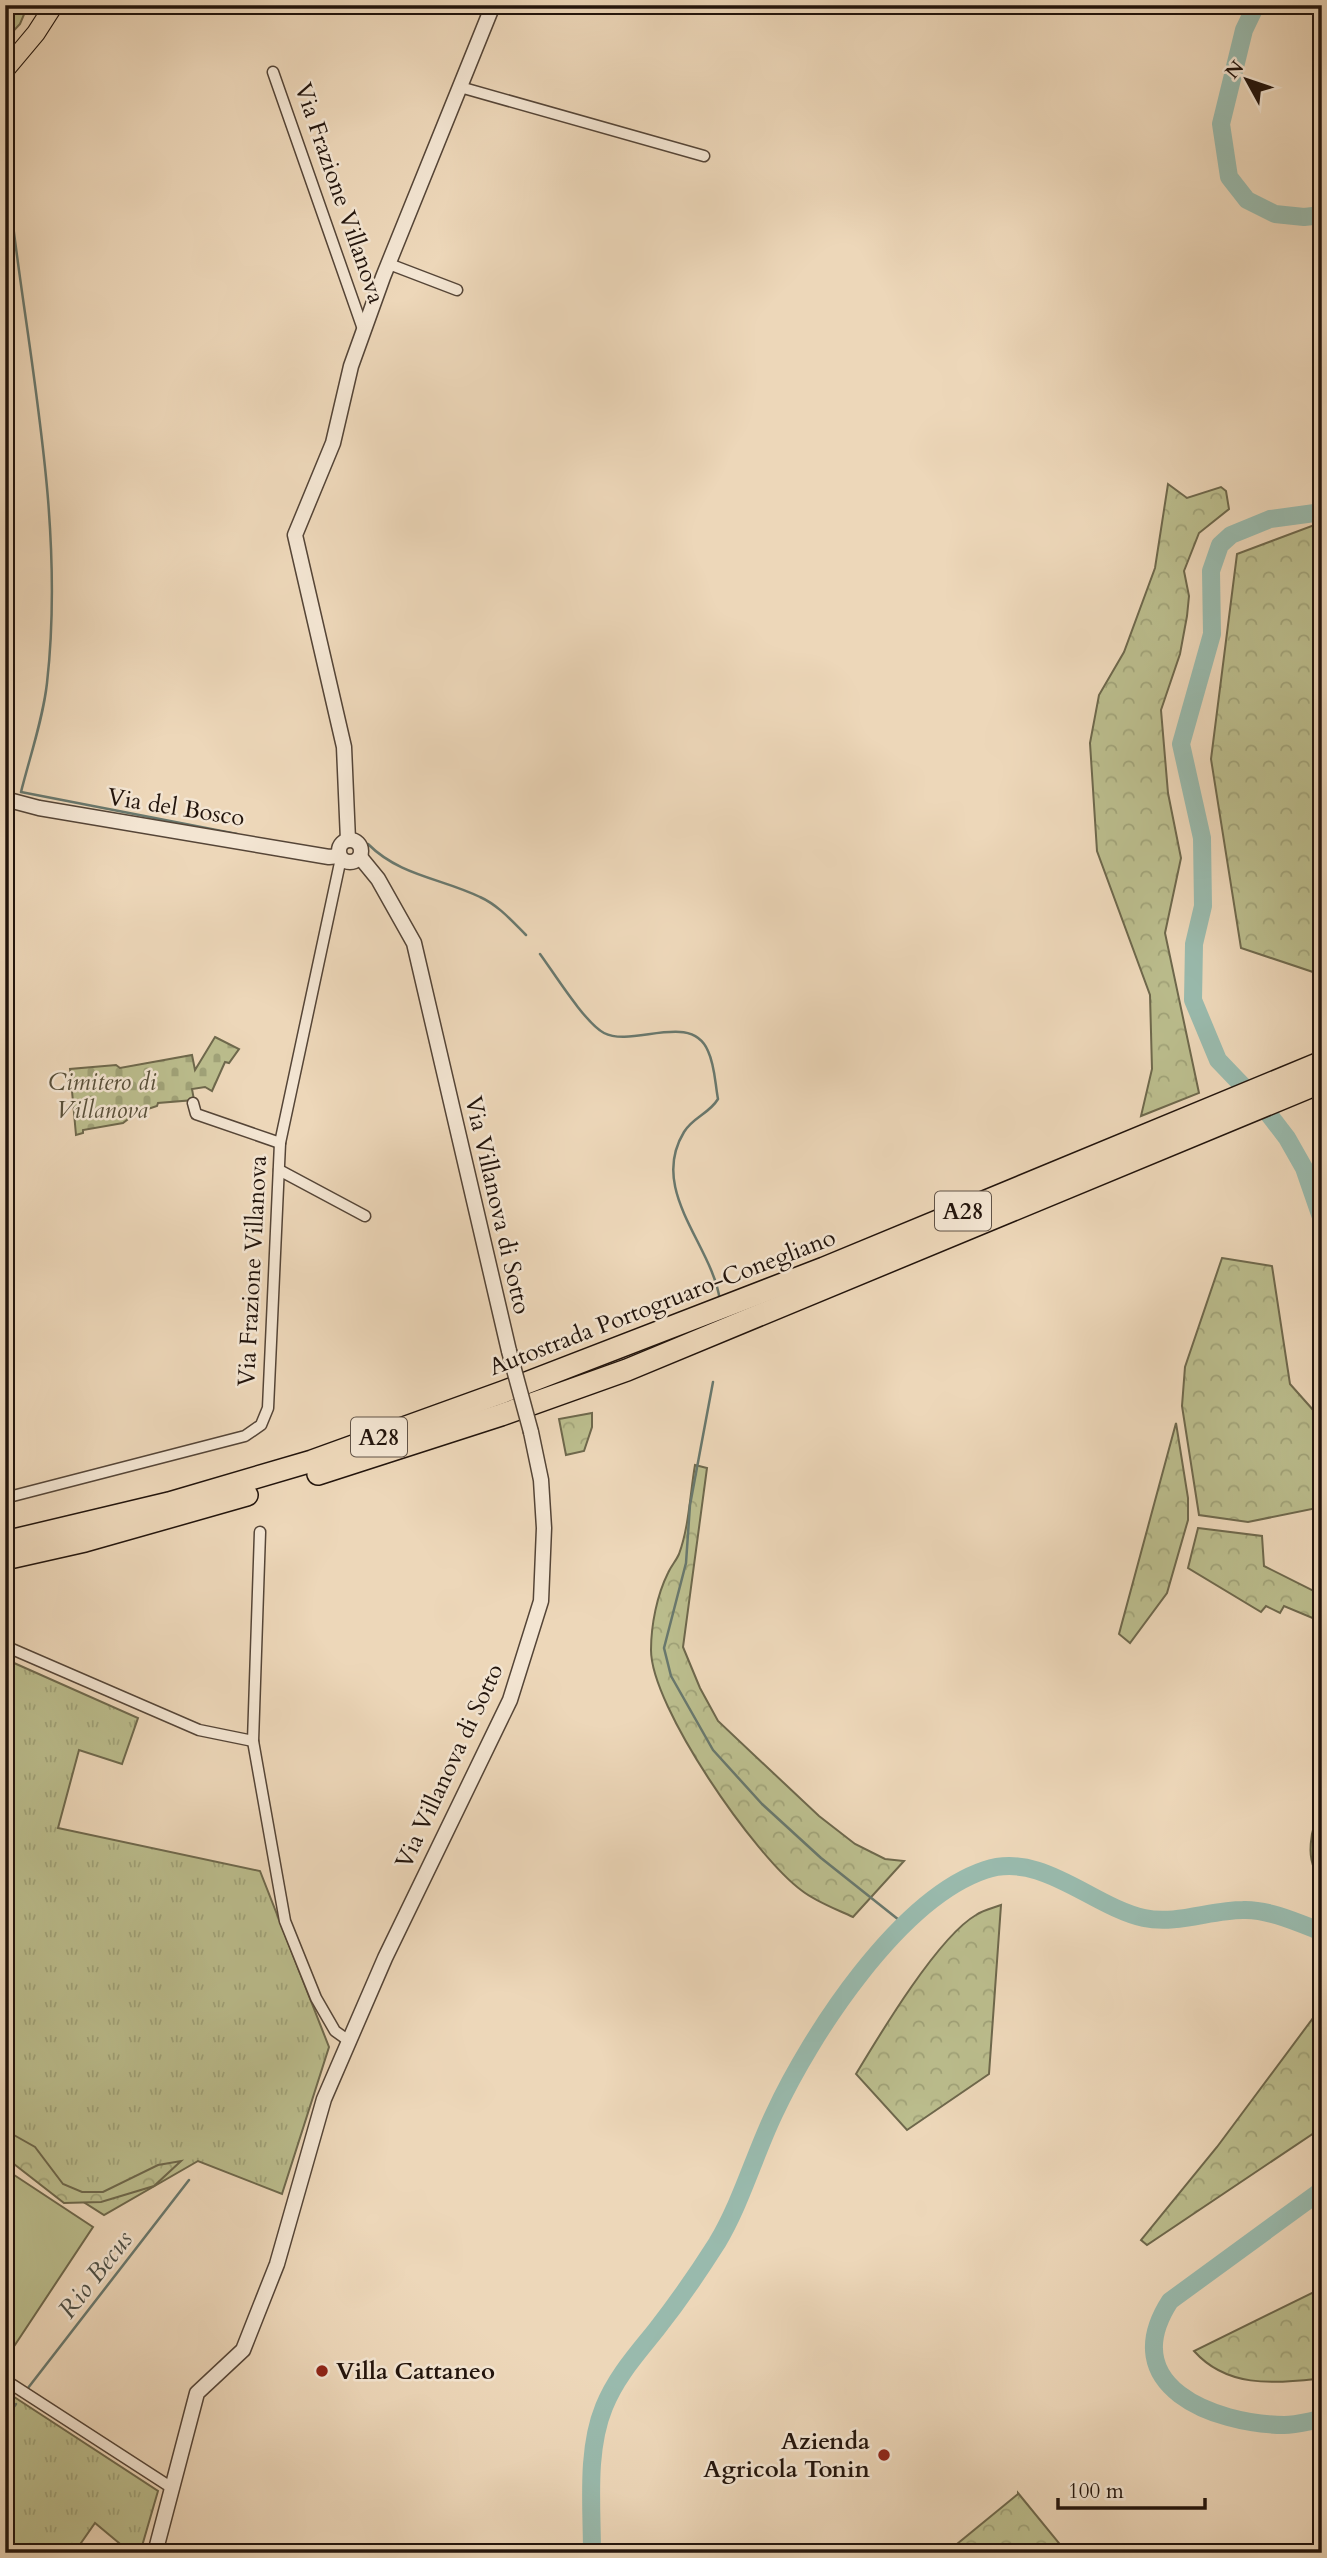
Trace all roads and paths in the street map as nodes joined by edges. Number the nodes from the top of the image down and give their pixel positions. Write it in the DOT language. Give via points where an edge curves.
graph roads {
  1 [pos="54,5"];
  2 [pos="493,5"];
  3 [pos="5,70"];
  4 [pos="274,72"];
  5 [pos="460,87"];
  6 [pos="704,156"];
  7 [pos="389,264"];
  8 [pos="457,290"];
  9 [pos="363,329"];
  10 [pos="5,799"];
  11 [pos="348,840"];
  12 [pos="340,857"];
  13 [pos="360,857"];
  14 [pos="1322,1062"];
  15 [pos="1322,1082"];
  16 [pos="193,1103"];
  17 [pos="280,1143"];
  18 [pos="1106,1162"];
  19 [pos="279,1170"];
  20 [pos="365,1216"];
  21 [pos="5,1498"];
  22 [pos="260,1532"];
  23 [pos="78,1534"];
  24 [pos="5,1542"];
  25 [pos="5,1559"];
  26 [pos="5,1646"];
  27 [pos="253,1741"];
  28 [pos="349,2041"];
  29 [pos="5,2380"];
  30 [pos="172,2488"];
  31 [pos="155,2553"];
  1 -- 3 [label="main road"];
  2 -- 5 [label="street, Via Frazione Villanova"];
  4 -- 9 [label="street, Via Frazione Villanova"];
  5 -- 6 [label="street"];
  5 -- 7 [label="street, Via Frazione Villanova"];
  7 -- 8 [label="street, Via Frazione Villanova"];
  7 -- 9 [label="street, Via Frazione Villanova"];
  9 -- 11 [label="street, Via Frazione Villanova" via="333,443 295,535 344,747"];
  10 -- 12 [label="street, Via del Bosco"];
  11 -- 12 [label="street" via="340,846"];
  11 -- 13 [label="street" via="358,843"];
  12 -- 13 [label="street" via="350,863"];
  12 -- 17 [label="street, Via Frazione Villanova"];
  13 -- 28 [label="street, Via Villanova di Sotto, bridge" via="378,879 414,943 531,1432 544,1528 541,1601 510,1700"];
  14 -- 18 [label="highway, Autostrada Portogruaro-Conegliano / A28"];
  15 -- 18 [label="highway, Autostrada Portogruaro-Conegliano / A28"];
  16 -- 17 [label="street" via="196,1114"];
  17 -- 19 [label="street, Via Frazione Villanova"];
  18 -- 23 [label="highway, Autostrada Portogruaro-Conegliano / A28" via="684,1334 627,1370 502,1415 214,1505"];
  19 -- 20 [label="street"];
  19 -- 21 [label="street, Via Frazione Villanova" via="268,1408 261,1425 245,1436"];
  22 -- 27 [label="street"];
  23 -- 24 [label="highway, Autostrada Portogruaro-Conegliano / A28"];
  23 -- 25 [label="highway, Autostrada Portogruaro-Conegliano / A28"];
  26 -- 27 [label="street" via="199,1730"];
  27 -- 28 [label="street" via="285,1921 316,1998 335,2031"];
  28 -- 30 [label="street, Via Villanova di Sotto" via="324,2099 277,2264 243,2350 197,2393"];
  29 -- 30 [label="street"];
  30 -- 31 [label="street, Via Villanova di Sotto"];
}
